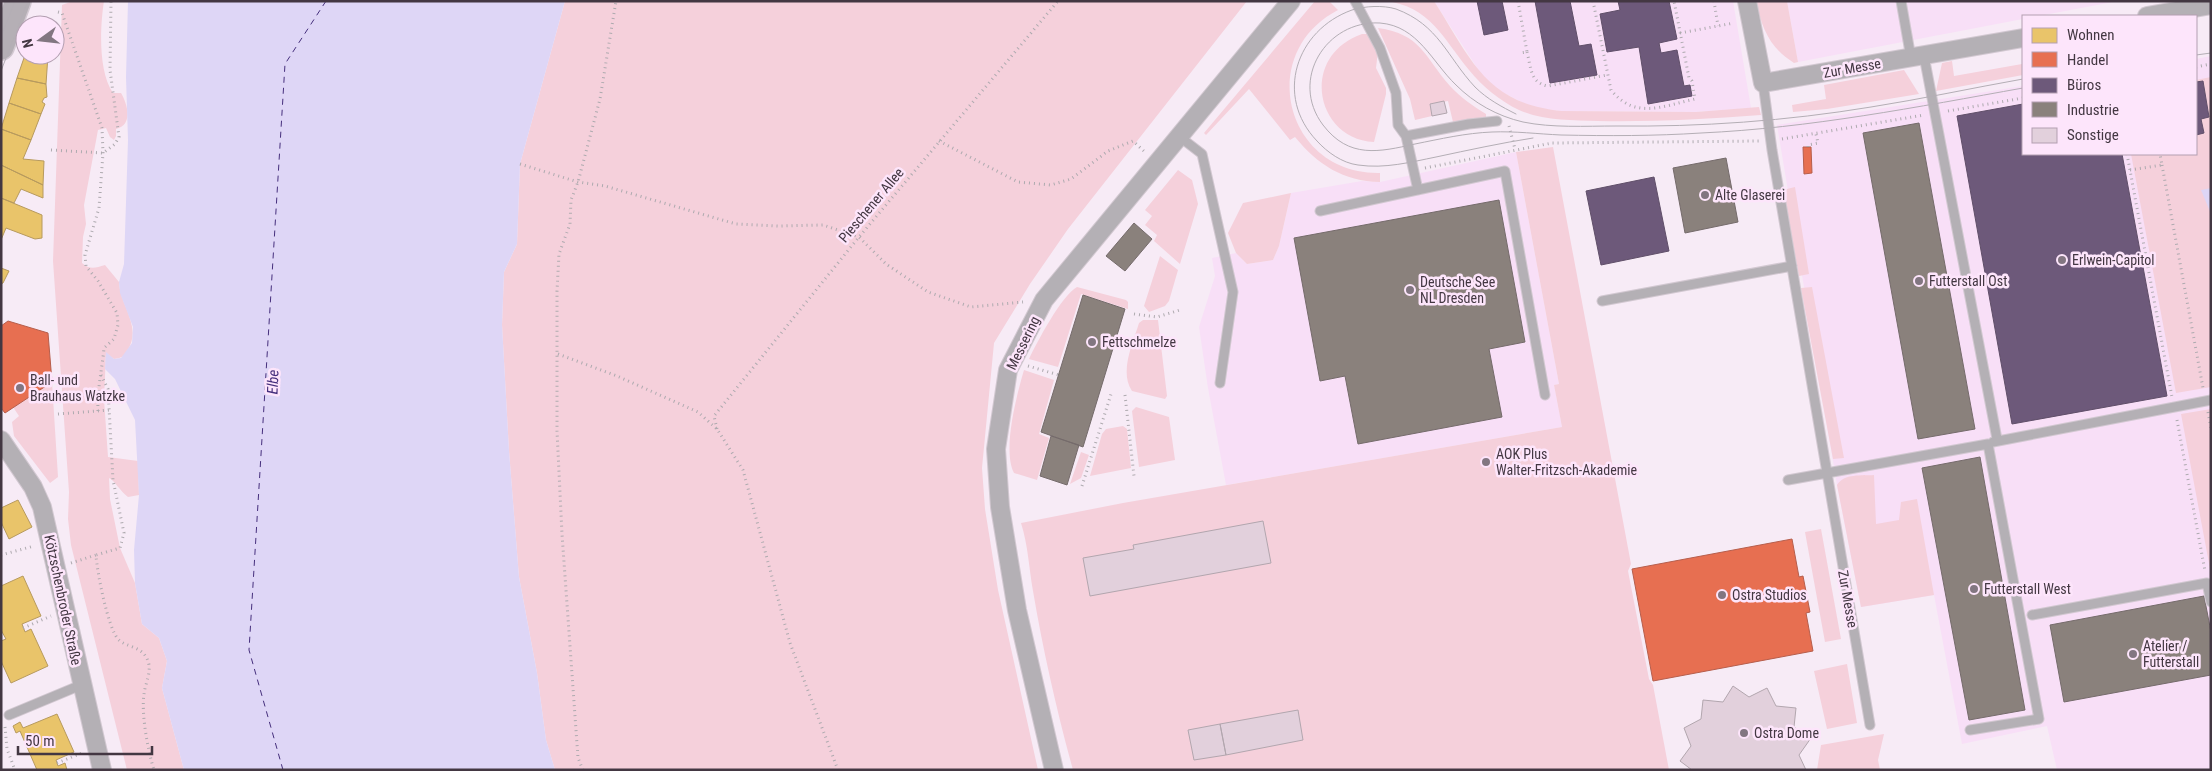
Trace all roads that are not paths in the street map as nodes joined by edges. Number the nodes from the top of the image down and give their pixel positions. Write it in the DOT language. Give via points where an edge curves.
graph roads {
  1 [pos="18,1"];
  2 [pos="1292,1"];
  3 [pos="1355,1"];
  4 [pos="1747,1"];
  5 [pos="1901,1"];
  6 [pos="2211,5"];
  7 [pos="2153,15"];
  8 [pos="2022,38"];
  9 [pos="1,47"];
  10 [pos="1917,57"];
  11 [pos="1764,83"];
  12 [pos="1497,122"];
  13 [pos="1406,136"];
  14 [pos="1180,137"];
  15 [pos="1418,190"];
  16 [pos="1320,211"];
  17 [pos="1792,266"];
  18 [pos="1602,302"];
  19 [pos="1220,384"];
  20 [pos="1545,395"];
  21 [pos="2208,400"];
  22 [pos="1,440"];
  23 [pos="1992,442"];
  24 [pos="1827,473"];
  25 [pos="1788,480"];
  26 [pos="2211,602"];
  27 [pos="2032,615"];
  28 [pos="81,685"];
  29 [pos="9,715"];
  30 [pos="1870,724"];
  31 [pos="1970,730"];
  32 [pos="102,770"];
  33 [pos="1054,770"];
  1 -- 9 [label="main road"];
  2 -- 14 [label="street, Messering"];
  3 -- 13 [label="lane" via="1380,48 1396,92 1398,125"];
  4 -- 11 [label="street"];
  5 -- 10 [label="lane"];
  6 -- 7 [label="street"];
  8 -- 10 [label="street, Zur Messe"];
  10 -- 11 [label="street, Zur Messe"];
  10 -- 23 [label="lane" via="1934,113"];
  11 -- 17 [label="lane, Zur Messe"];
  12 -- 13 [label="lane"];
  13 -- 15 [label="lane"];
  14 -- 19 [label="lane" via="1202,154 1233,292"];
  14 -- 33 [label="street, Messering" via="1044,300 1008,370 996,449 1000,507 1017,610"];
  15 -- 16 [label="lane"];
  15 -- 20 [label="lane" via="1506,171"];
  17 -- 18 [label="lane"];
  17 -- 24 [label="lane, Zur Messe"];
  21 -- 23 [label="lane"];
  22 -- 28 [label="street, Kötzschenbroder Straße" via="33,487 42,507"];
  23 -- 24 [label="lane"];
  23 -- 31 [label="lane" via="2039,719"];
  24 -- 25 [label="lane"];
  24 -- 30 [label="lane, Zur Messe"];
  26 -- 27 [label="lane" via="2207,583"];
  28 -- 29 [label="lane"];
  28 -- 32 [label="street, Kötzschenbroder Straße"];
}
